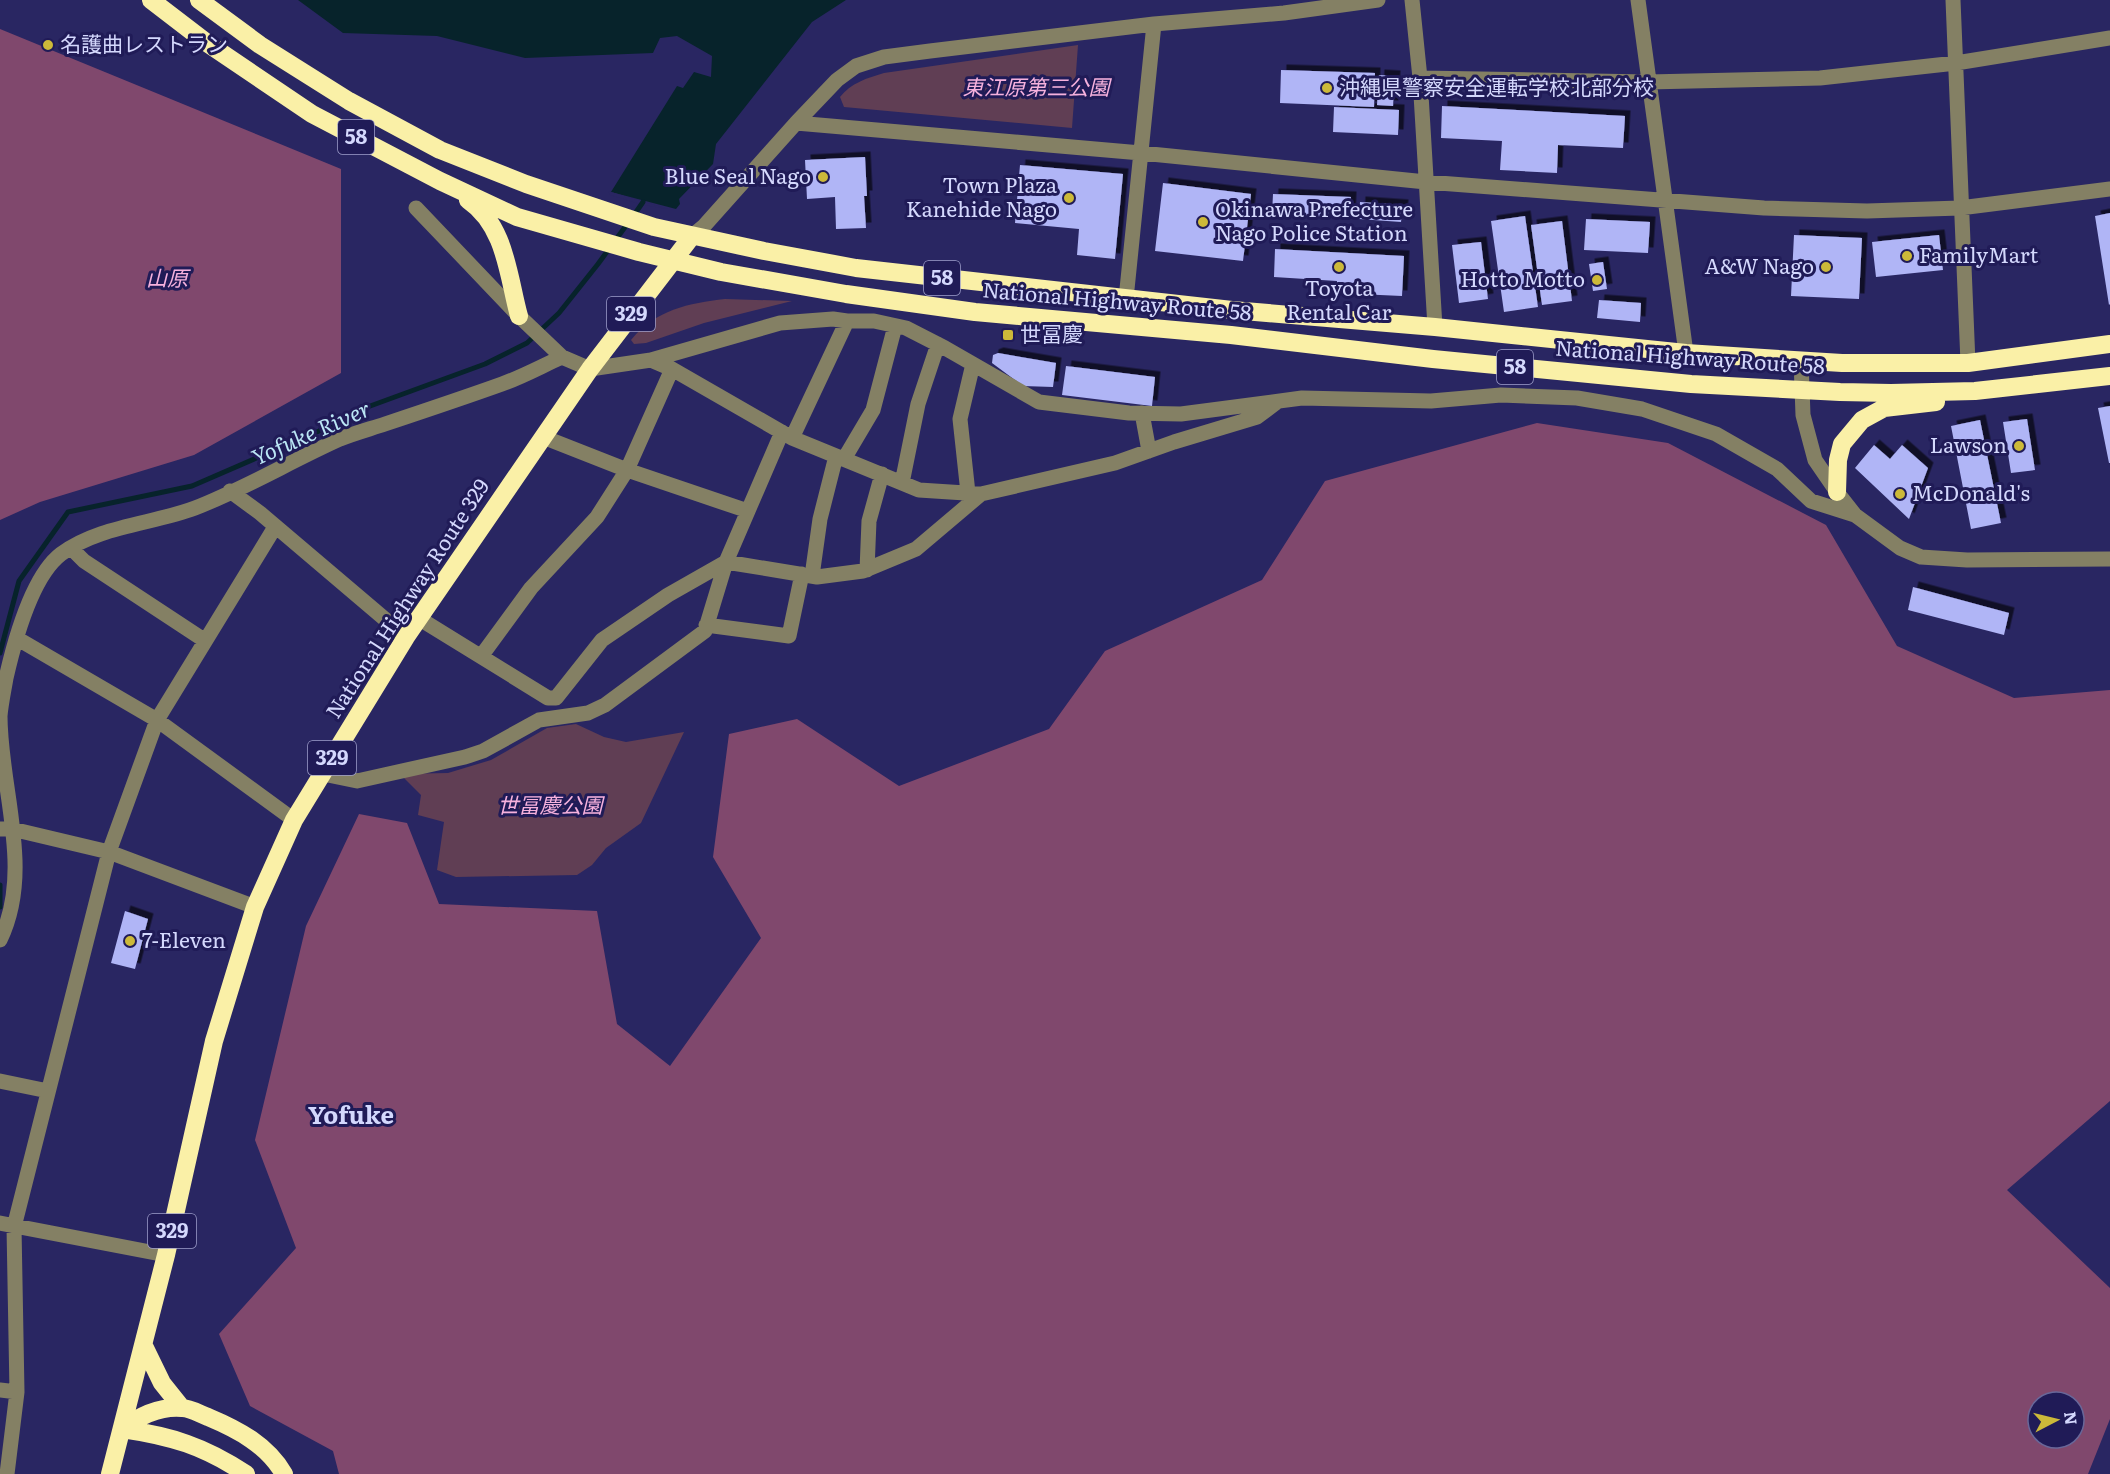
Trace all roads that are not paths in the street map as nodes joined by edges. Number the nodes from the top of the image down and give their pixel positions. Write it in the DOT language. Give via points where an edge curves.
graph roads {
  1 [pos="151,0"];
  2 [pos="199,0"];
  3 [pos="1378,0"];
  4 [pos="1412,0"];
  5 [pos="1638,0"];
  6 [pos="1953,0"];
  7 [pos="1154,24"];
  8 [pos="2110,38"];
  9 [pos="1956,63"];
  10 [pos="1420,78"];
  11 [pos="1648,82"];
  12 [pos="796,123"];
  13 [pos="1141,153"];
  14 [pos="440,181"];
  15 [pos="1426,182"];
  16 [pos="2110,189"];
  17 [pos="1666,202"];
  18 [pos="416,208"];
  19 [pos="1960,208"];
  20 [pos="692,236"];
  21 [pos="672,260"];
  22 [pos="1126,299"];
  23 [pos="519,316"];
  24 [pos="847,321"];
  25 [pos="896,326"];
  26 [pos="1435,327"];
  27 [pos="938,344"];
  28 [pos="2110,345"];
  29 [pos="1686,353"];
  30 [pos="562,357"];
  31 [pos="651,360"];
  32 [pos="1801,360"];
  33 [pos="1968,363"];
  34 [pos="973,364"];
  35 [pos="590,369"];
  36 [pos="672,369"];
  37 [pos="2110,376"];
  38 [pos="1801,390"];
  39 [pos="1975,391"];
  40 [pos="1280,400"];
  41 [pos="1142,413"];
  42 [pos="787,435"];
  43 [pos="543,437"];
  44 [pos="1149,451"];
  45 [pos="840,457"];
  46 [pos="627,470"];
  47 [pos="882,474"];
  48 [pos="902,483"];
  49 [pos="231,492"];
  50 [pos="1837,492"];
  51 [pos="975,494"];
  52 [pos="748,511"];
  53 [pos="1855,515"];
  54 [pos="275,527"];
  55 [pos="71,548"];
  56 [pos="2110,559"];
  57 [pos="726,562"];
  58 [pos="867,570"];
  59 [pos="807,575"];
  60 [pos="701,576"];
  61 [pos="715,596"];
  62 [pos="420,619"];
  63 [pos="706,625"];
  64 [pos="406,637"];
  65 [pos="18,639"];
  66 [pos="204,640"];
  67 [pos="482,656"];
  68 [pos="157,720"];
  69 [pos="323,774"];
  70 [pos="294,820"];
  71 [pos="6,829"];
  72 [pos="109,852"];
  73 [pos="255,907"];
  74 [pos="0,940"];
  75 [pos="0,1081"];
  76 [pos="48,1091"];
  77 [pos="7,1225"];
  78 [pos="166,1255"];
  79 [pos="144,1346"];
  80 [pos="0,1390"];
  81 [pos="17,1392"];
  82 [pos="182,1408"];
  83 [pos="122,1429"];
  84 [pos="7,1474"];
  85 [pos="110,1474"];
  86 [pos="246,1474"];
  87 [pos="284,1474"];
  1 -- 14 [label="highway, National Highway Route 58 / 58" via="312,114"];
  2 -- 20 [label="highway, National Highway Route 58 / 58" via="260,45 349,101 440,150 525,184"];
  3 -- 7 [label="street"];
  4 -- 10 [label="street"];
  5 -- 11 [label="street"];
  6 -- 9 [label="street"];
  7 -- 12 [label="street" via="884,57 856,66 837,80"];
  7 -- 13 [label="street"];
  8 -- 9 [label="street"];
  9 -- 11 [label="street" via="1820,78"];
  9 -- 19 [label="street"];
  10 -- 11 [label="street"];
  10 -- 15 [label="street"];
  11 -- 17 [label="street"];
  12 -- 13 [label="street"];
  12 -- 20 [label="street"];
  13 -- 15 [label="street"];
  13 -- 22 [label="street"];
  14 -- 21 [label="highway, National Highway Route 58 / 58" via="517,217"];
  14 -- 23 [label="highway" via="491,221 503,251"];
  15 -- 17 [label="street"];
  15 -- 26 [label="street"];
  16 -- 19 [label="street"];
  17 -- 19 [label="street" via="1821,210"];
  17 -- 29 [label="street"];
  18 -- 23 [label="street"];
  19 -- 33 [label="street"];
  20 -- 21 [label="highway, National Highway Route 329 / 329"];
  20 -- 22 [label="highway, National Highway Route 58 / 58" via="856,268"];
  21 -- 35 [label="highway, National Highway Route 329 / 329"];
  21 -- 38 [label="highway, National Highway Route 58 / 58" via="846,294 975,312 1679,383"];
  22 -- 26 [label="highway, National Highway Route 58 / 58"];
  23 -- 30 [label="street"];
  24 -- 25 [label="street"];
  24 -- 31 [label="street" via="780,323"];
  24 -- 42 [label="street"];
  25 -- 27 [label="street"];
  25 -- 45 [label="street" via="873,410"];
  26 -- 29 [label="highway, National Highway Route 58 / 58"];
  27 -- 34 [label="street"];
  27 -- 48 [label="street" via="918,404"];
  28 -- 33 [label="highway, National Highway Route 58 / 58"];
  29 -- 32 [label="highway, National Highway Route 58 / 58"];
  30 -- 35 [label="street"];
  30 -- 49 [label="street" via="504,384 342,439"];
  31 -- 35 [label="street"];
  31 -- 36 [label="street"];
  32 -- 33 [label="highway, National Highway Route 58 / 58"];
  32 -- 38 [label="street"];
  34 -- 41 [label="street" via="1039,402"];
  34 -- 51 [label="street" via="960,419"];
  35 -- 43 [label="highway, National Highway Route 329 / 329"];
  36 -- 42 [label="street"];
  36 -- 46 [label="street"];
  37 -- 39 [label="highway, National Highway Route 58 / 58"];
  38 -- 39 [label="highway, National Highway Route 58 / 58"];
  38 -- 50 [label="street" via="1805,427 1815,460"];
  39 -- 50 [label="highway" via="1940,402 1884,408 1862,420 1842,444"];
  40 -- 41 [label="street" via="1181,414"];
  40 -- 44 [label="street" via="1257,417"];
  40 -- 53 [label="street" via="1431,401 1501,395 1577,398 1642,409 1716,434 1778,469 1811,501"];
  41 -- 44 [label="street"];
  42 -- 45 [label="street"];
  42 -- 52 [label="street"];
  43 -- 46 [label="street"];
  43 -- 62 [label="highway, National Highway Route 329 / 329"];
  44 -- 51 [label="street" via="1114,463"];
  45 -- 47 [label="street"];
  45 -- 59 [label="street"];
  46 -- 52 [label="street"];
  46 -- 67 [label="street" via="597,517 531,588"];
  47 -- 48 [label="street"];
  47 -- 58 [label="street" via="869,521"];
  48 -- 51 [label="street" via="919,490"];
  49 -- 54 [label="street"];
  49 -- 55 [label="street" via="183,513 126,526"];
  50 -- 53 [label="street"];
  51 -- 58 [label="street" via="916,549"];
  52 -- 57 [label="street"];
  53 -- 56 [label="street" via="1900,548 1921,557"];
  54 -- 64 [label="street"];
  54 -- 66 [label="street"];
  55 -- 65 [label="street" via="59,555 41,578"];
  55 -- 66 [label="street" via="84,561"];
  57 -- 59 [label="street"];
  57 -- 60 [label="street"];
  57 -- 61 [label="street"];
  58 -- 59 [label="street"];
  59 -- 63 [label="street" via="789,636"];
  60 -- 61 [label="street"];
  60 -- 67 [label="street" via="602,640 556,698 548,698"];
  61 -- 63 [label="street"];
  62 -- 64 [label="highway, National Highway Route 329 / 329"];
  62 -- 67 [label="street"];
  63 -- 69 [label="street" via="705,631 605,705 588,713 539,720 465,757 357,781"];
  64 -- 69 [label="highway, National Highway Route 329 / 329"];
  65 -- 68 [label="street"];
  65 -- 71 [label="street" via="0,716"];
  66 -- 68 [label="street"];
  68 -- 70 [label="street"];
  68 -- 72 [label="street"];
  69 -- 70 [label="highway, National Highway Route 329 / 329"];
  70 -- 73 [label="highway, National Highway Route 329 / 329"];
  71 -- 72 [label="street"];
  71 -- 74 [label="street" via="14,899"];
  72 -- 73 [label="street"];
  72 -- 76 [label="street"];
  73 -- 78 [label="highway, National Highway Route 329 / 329" via="214,1041"];
  75 -- 76 [label="street"];
  76 -- 77 [label="street"];
  77 -- 78 [label="street"];
  77 -- 81 [label="street"];
  78 -- 79 [label="highway, National Highway Route 329 / 329"];
  79 -- 82 [label="highway" via="162,1383"];
  79 -- 83 [label="highway, National Highway Route 329 / 329"];
  80 -- 81 [label="street"];
  81 -- 84 [label="street"];
  82 -- 83 [label="highway" via="148,1414"];
  82 -- 87 [label="highway" via="245,1434 277,1462"];
  83 -- 85 [label="highway, National Highway Route 329 / 329"];
  83 -- 86 [label="highway" via="173,1438 211,1452"];
}
